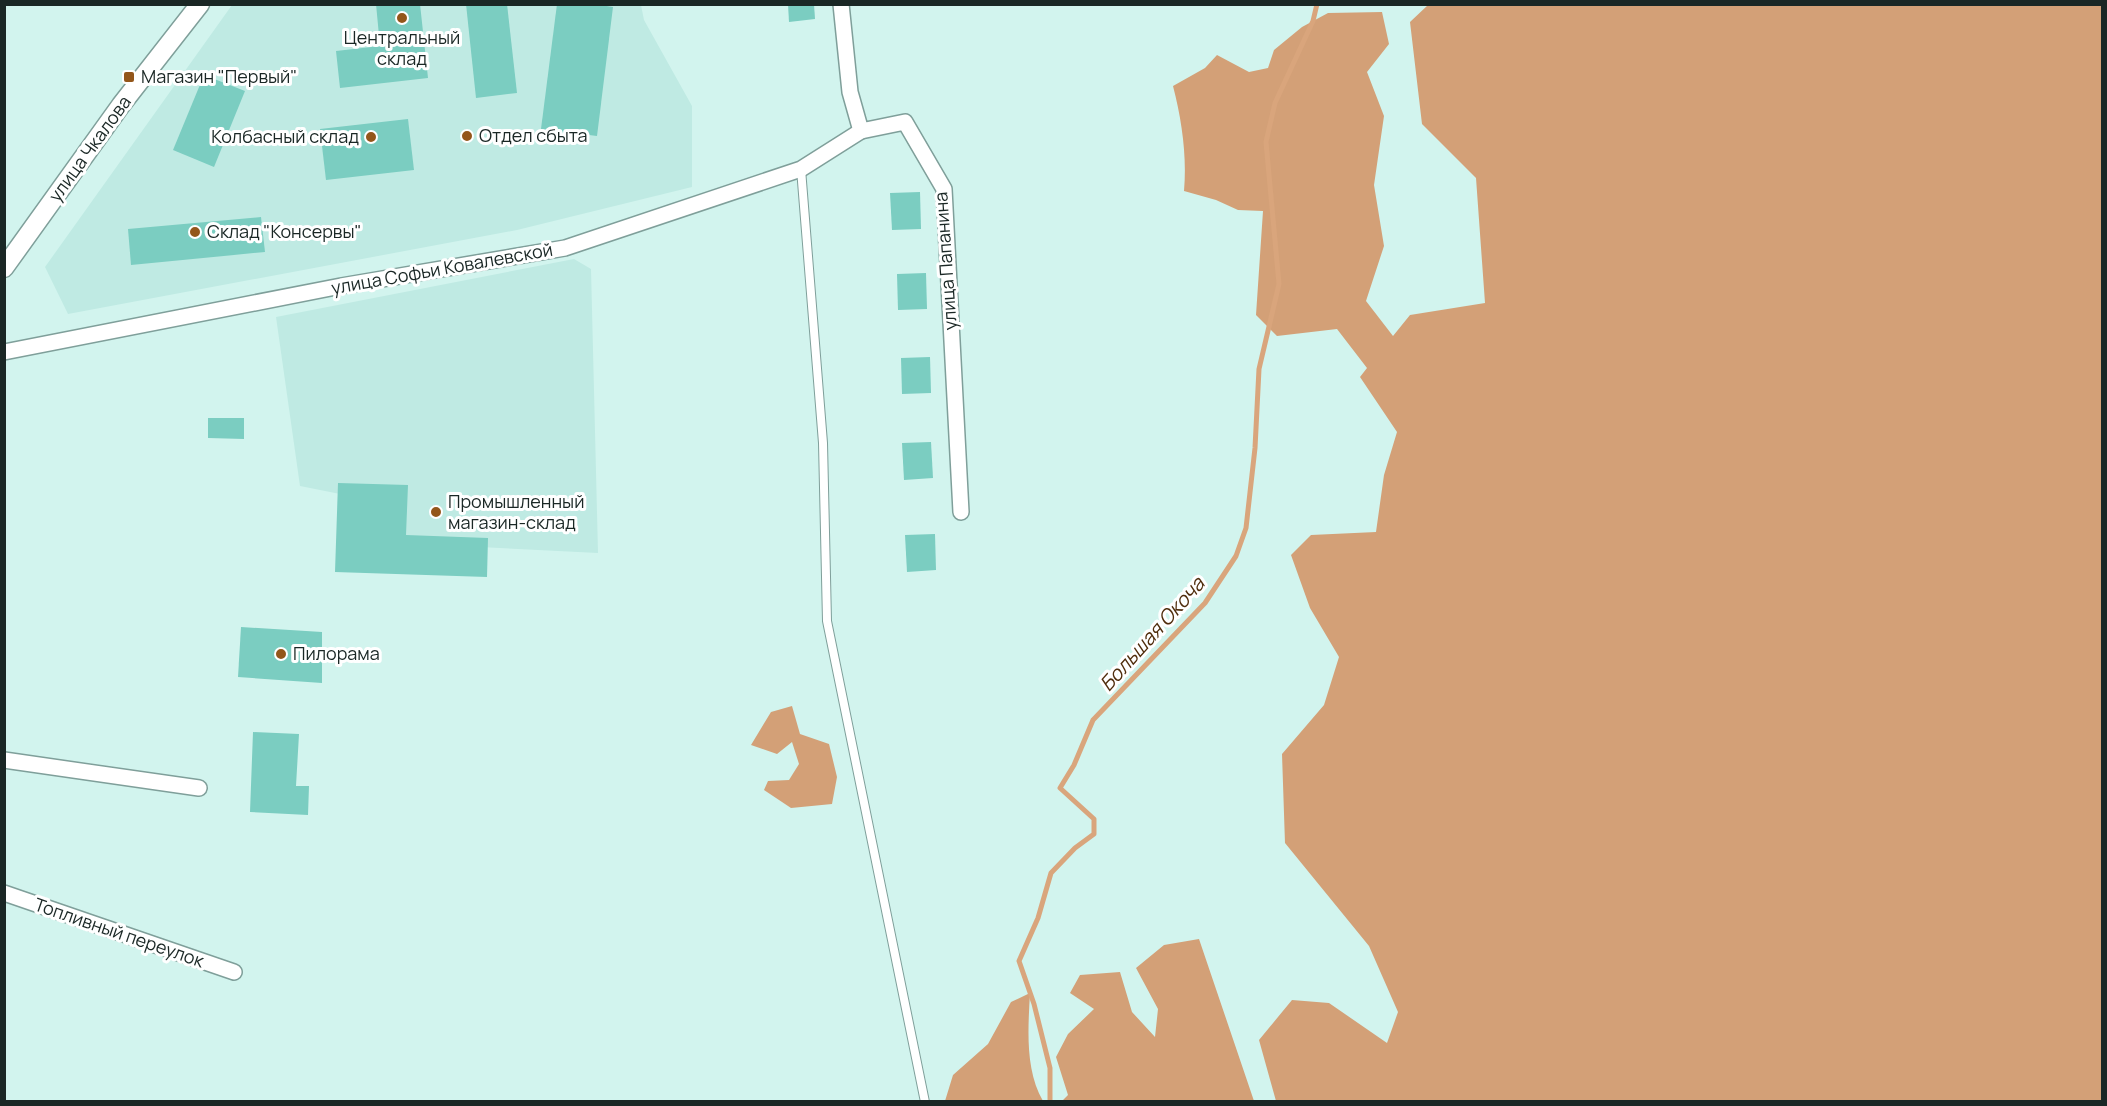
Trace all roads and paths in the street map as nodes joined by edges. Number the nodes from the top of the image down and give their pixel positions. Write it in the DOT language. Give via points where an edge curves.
graph roads {
  1 [pos="200,4"];
  2 [pos="841,4"];
  3 [pos="861,131"];
  4 [pos="801,169"];
  5 [pos="4,268"];
  6 [pos="4,352"];
  7 [pos="961,512"];
  8 [pos="4,760"];
  9 [pos="199,788"];
  10 [pos="4,893"];
  11 [pos="234,972"];
  12 [pos="925,1101"];
  1 -- 5 [label="street, улица Чкалова" via="121,105"];
  2 -- 3 [label="street" via="850,92"];
  3 -- 4 [label="street, улица Софьи Ковалевской"];
  3 -- 7 [label="street, улица Папанина" via="905,122 944,189"];
  4 -- 6 [label="street, улица Софьи Ковалевской" via="565,248 341,286"];
  4 -- 12 [label="lane" via="823,444 827,621"];
  8 -- 9 [label="street"];
  10 -- 11 [label="street, Топливный переулок"];
}
